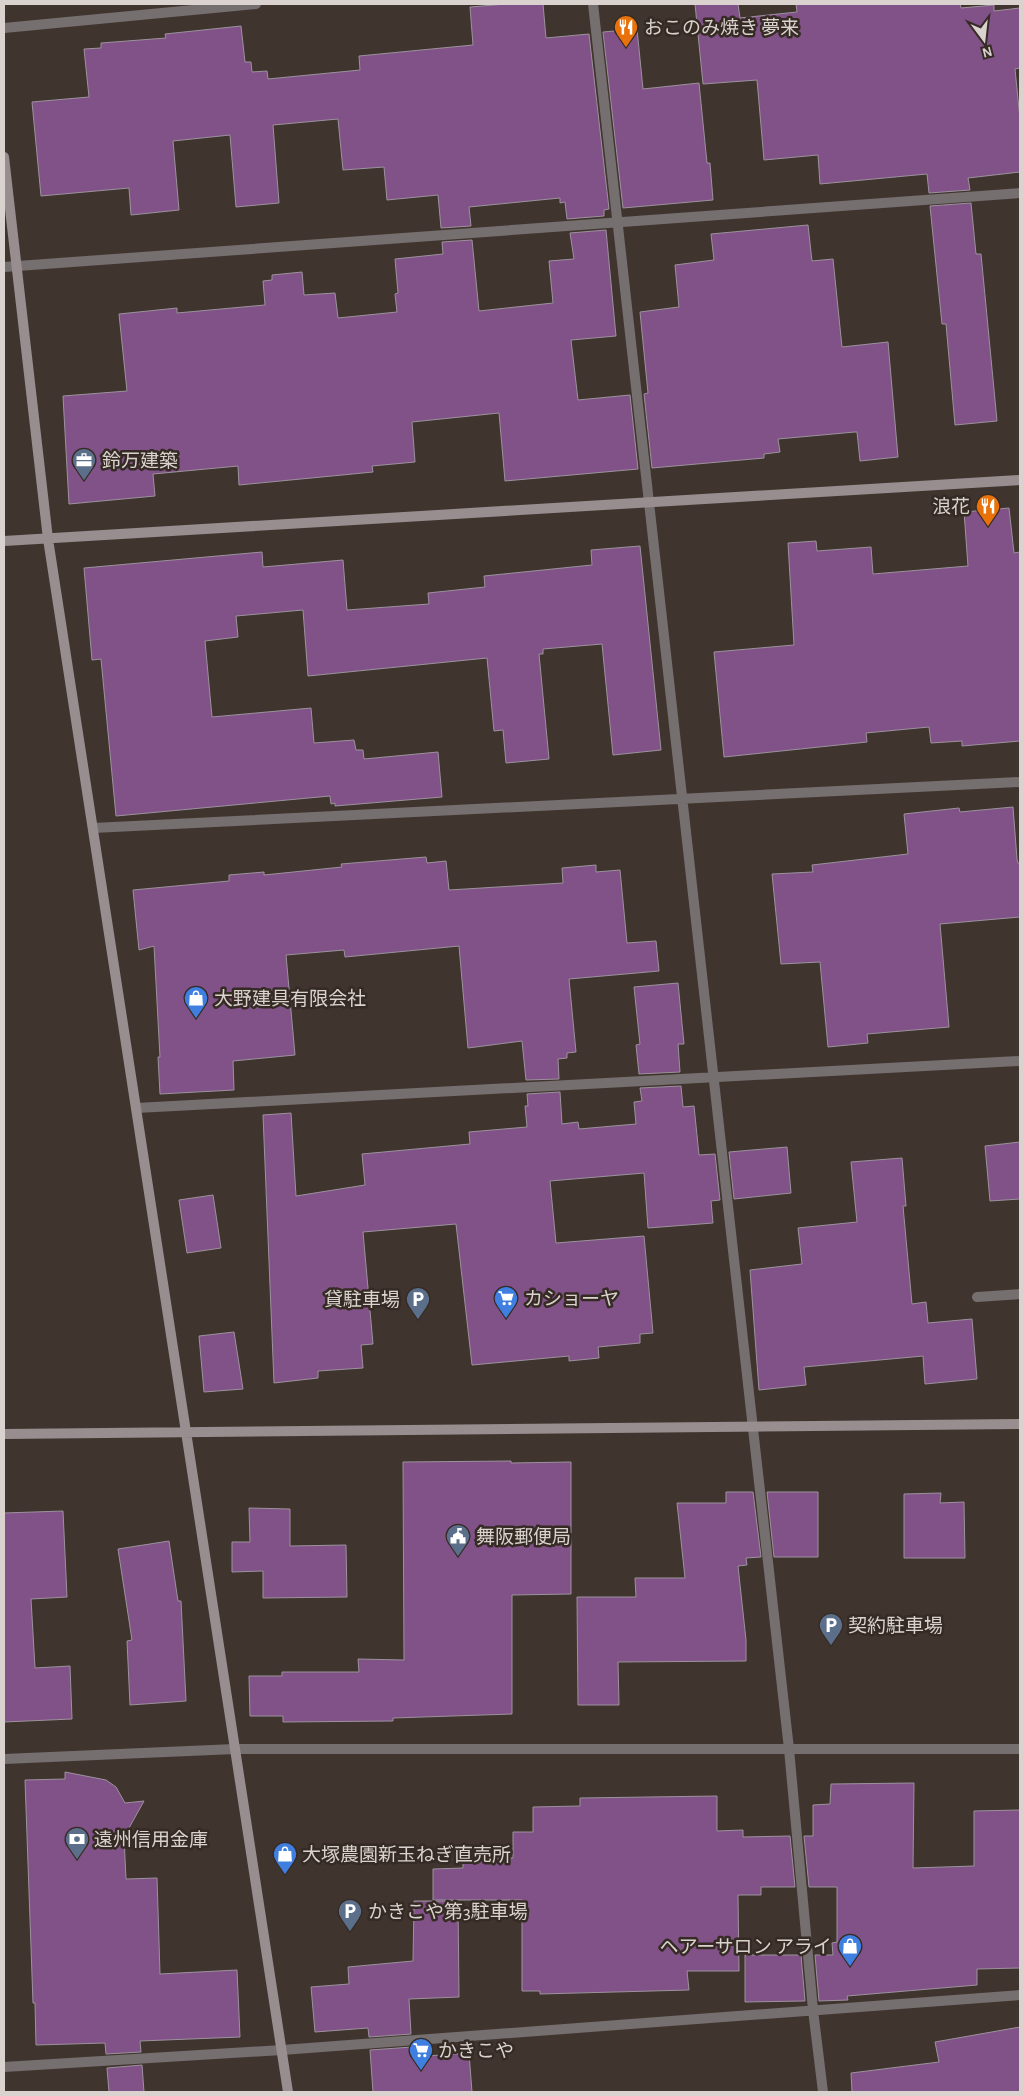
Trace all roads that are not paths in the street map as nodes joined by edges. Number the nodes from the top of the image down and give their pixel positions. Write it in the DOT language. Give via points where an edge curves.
graph roads {
  1 [pos="256,4"];
  2 [pos="593,4"];
  3 [pos="4,28"];
  4 [pos="4,157"];
  5 [pos="1020,193"];
  6 [pos="618,223"];
  7 [pos="16,266"];
  8 [pos="4,267"];
  9 [pos="1020,480"];
  10 [pos="649,502"];
  11 [pos="48,539"];
  12 [pos="4,541"];
  13 [pos="1020,782"];
  14 [pos="682,798"];
  15 [pos="93,828"];
  16 [pos="1020,1061"];
  17 [pos="713,1077"];
  18 [pos="136,1108"];
  19 [pos="1020,1294"];
  20 [pos="977,1297"];
  21 [pos="1020,1424"];
  22 [pos="752,1426"];
  23 [pos="186,1432"];
  24 [pos="4,1434"];
  25 [pos="235,1749"];
  26 [pos="788,1749"];
  27 [pos="1020,1749"];
  28 [pos="4,1759"];
  29 [pos="1020,1994"];
  30 [pos="813,2010"];
  31 [pos="282,2050"];
  32 [pos="4,2067"];
  33 [pos="288,2092"];
  34 [pos="824,2092"];
  1 -- 3 [label="street"];
  2 -- 6 [label="street"];
  4 -- 7 [label="street"];
  5 -- 6 [label="street"];
  6 -- 7 [label="street"];
  6 -- 10 [label="street"];
  7 -- 8 [label="street"];
  7 -- 11 [label="street"];
  9 -- 10 [label="street"];
  10 -- 11 [label="street"];
  10 -- 14 [label="street"];
  11 -- 12 [label="street"];
  11 -- 15 [label="street"];
  13 -- 14 [label="street"];
  14 -- 15 [label="street"];
  14 -- 17 [label="street"];
  15 -- 18 [label="street"];
  16 -- 17 [label="street"];
  17 -- 18 [label="street"];
  17 -- 22 [label="street"];
  18 -- 23 [label="street"];
  19 -- 20 [label="street"];
  21 -- 22 [label="street"];
  22 -- 23 [label="street"];
  22 -- 26 [label="street"];
  23 -- 24 [label="street"];
  23 -- 25 [label="street"];
  25 -- 26 [label="street"];
  25 -- 28 [label="street"];
  25 -- 31 [label="street"];
  26 -- 27 [label="street"];
  26 -- 30 [label="street"];
  29 -- 30 [label="street"];
  30 -- 31 [label="street"];
  30 -- 34 [label="street"];
  31 -- 32 [label="street"];
  31 -- 33 [label="street"];
}
